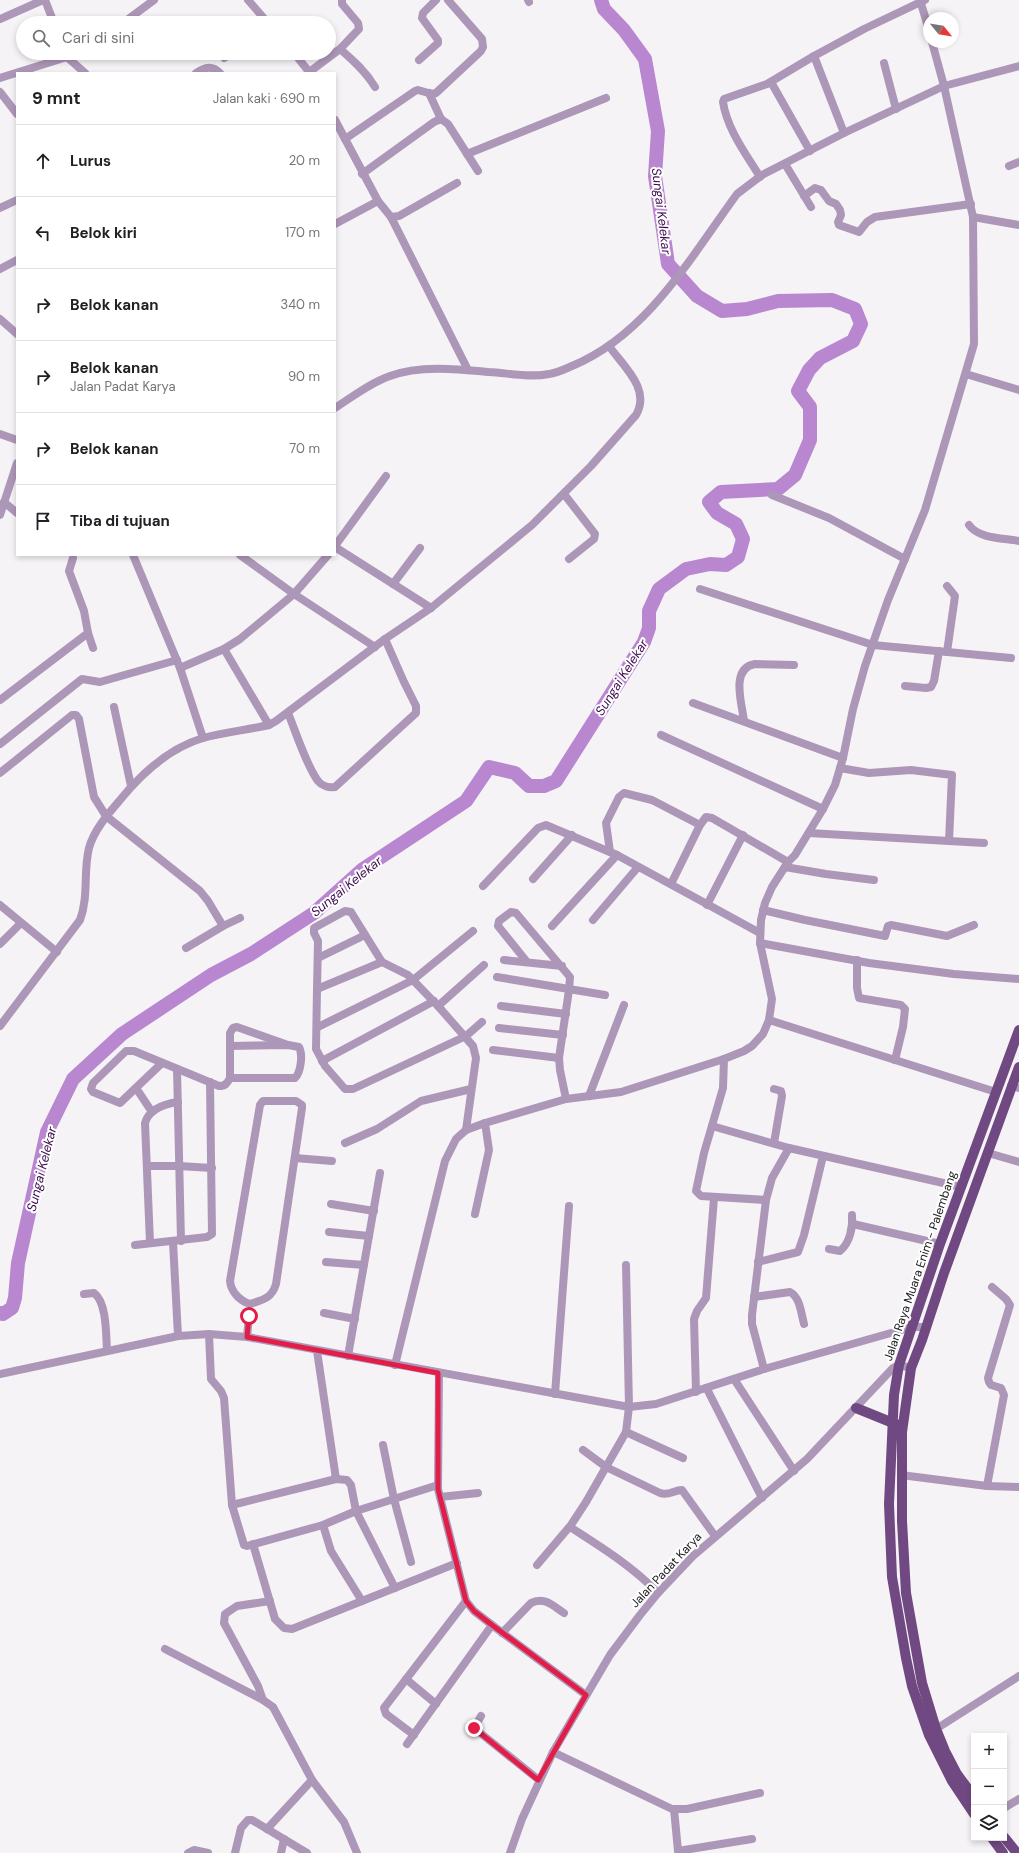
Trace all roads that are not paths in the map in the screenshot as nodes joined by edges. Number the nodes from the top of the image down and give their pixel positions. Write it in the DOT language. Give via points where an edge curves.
graph roads {
  1 [pos="44,0"];
  2 [pos="154,0"];
  3 [pos="248,0"];
  4 [pos="342,0"];
  5 [pos="436,0"];
  6 [pos="448,0"];
  7 [pos="922,1"];
  8 [pos="925,12"];
  9 [pos="51,16"];
  10 [pos="132,16"];
  11 [pos="262,16"];
  12 [pos="0,19"];
  13 [pos="934,48"];
  14 [pos="340,49"];
  15 [pos="336,52"];
  16 [pos="814,56"];
  17 [pos="52,60"];
  18 [pos="74,60"];
  19 [pos="300,60"];
  20 [pos="325,60"];
  21 [pos="419,60"];
  22 [pos="884,63"];
  23 [pos="1019,66"];
  24 [pos="16,72"];
  25 [pos="17,72"];
  26 [pos="84,72"];
  27 [pos="197,72"];
  28 [pos="219,72"];
  29 [pos="309,72"];
  30 [pos="0,78"];
  31 [pos="771,82"];
  32 [pos="944,86"];
  33 [pos="375,87"];
  34 [pos="0,92"];
  35 [pos="429,93"];
  36 [pos="606,98"];
  37 [pos="896,109"];
  38 [pos="16,113"];
  39 [pos="441,119"];
  40 [pos="336,122"];
  41 [pos="844,133"];
  42 [pos="345,139"];
  43 [pos="810,151"];
  44 [pos="467,154"];
  45 [pos="1019,162"];
  46 [pos="785,164"];
  47 [pos="1009,166"];
  48 [pos="478,171"];
  49 [pos="362,174"];
  50 [pos="760,177"];
  51 [pos="457,183"];
  52 [pos="804,196"];
  53 [pos="16,200"];
  54 [pos="378,201"];
  55 [pos="971,204"];
  56 [pos="811,207"];
  57 [pos="0,208"];
  58 [pos="391,217"];
  59 [pos="973,217"];
  60 [pos="336,223"];
  61 [pos="1019,225"];
  62 [pos="16,261"];
  63 [pos="0,269"];
  64 [pos="0,319"];
  65 [pos="16,333"];
  66 [pos="609,346"];
  67 [pos="468,370"];
  68 [pos="966,374"];
  69 [pos="1019,390"];
  70 [pos="336,407"];
  71 [pos="0,434"];
  72 [pos="16,440"];
  73 [pos="16,466"];
  74 [pos="386,476"];
  75 [pos="564,494"];
  76 [pos="772,495"];
  77 [pos="4,502"];
  78 [pos="16,512"];
  79 [pos="0,516"];
  80 [pos="969,524"];
  81 [pos="1019,541"];
  82 [pos="336,545"];
  83 [pos="336,547"];
  84 [pos="420,548"];
  85 [pos="73,556"];
  86 [pos="133,556"];
  87 [pos="241,556"];
  88 [pos="327,556"];
  89 [pos="569,559"];
  90 [pos="905,559"];
  91 [pos="393,584"];
  92 [pos="947,586"];
  93 [pos="700,589"];
  94 [pos="294,594"];
  95 [pos="431,608"];
  96 [pos="88,633"];
  97 [pos="386,639"];
  98 [pos="873,644"];
  99 [pos="375,647"];
  100 [pos="93,648"];
  101 [pos="224,649"];
  102 [pos="943,651"];
  103 [pos="1010,658"];
  104 [pos="179,664"];
  105 [pos="794,665"];
  106 [pos="905,686"];
  107 [pos="0,700"];
  108 [pos="693,703"];
  109 [pos="114,707"];
  110 [pos="288,713"];
  111 [pos="744,721"];
  112 [pos="269,725"];
  113 [pos="661,735"];
  114 [pos="203,738"];
  115 [pos="0,744"];
  116 [pos="844,758"];
  117 [pos="840,768"];
  118 [pos="0,773"];
  119 [pos="132,786"];
  120 [pos="823,809"];
  121 [pos="106,816"];
  122 [pos="700,825"];
  123 [pos="809,833"];
  124 [pos="572,835"];
  125 [pos="743,835"];
  126 [pos="950,841"];
  127 [pos="984,843"];
  128 [pos="613,854"];
  129 [pos="787,864"];
  130 [pos="638,867"];
  131 [pos="534,879"];
  132 [pos="874,880"];
  133 [pos="671,884"];
  134 [pos="483,886"];
  135 [pos="0,905"];
  136 [pos="707,905"];
  137 [pos="763,910"];
  138 [pos="240,918"];
  139 [pos="593,920"];
  140 [pos="21,923"];
  141 [pos="974,925"];
  142 [pos="223,926"];
  143 [pos="552,926"];
  144 [pos="473,931"];
  145 [pos="760,933"];
  146 [pos="365,935"];
  147 [pos="760,943"];
  148 [pos="0,944"];
  149 [pos="186,948"];
  150 [pos="56,952"];
  151 [pos="318,958"];
  152 [pos="504,960"];
  153 [pos="857,960"];
  154 [pos="382,962"];
  155 [pos="527,962"];
  156 [pos="484,964"];
  157 [pos="562,966"];
  158 [pos="497,977"];
  159 [pos="1019,979"];
  160 [pos="413,980"];
  161 [pos="317,989"];
  162 [pos="569,990"];
  163 [pos="605,995"];
  164 [pos="436,1003"];
  165 [pos="624,1005"];
  166 [pos="501,1006"];
  167 [pos="566,1014"];
  168 [pos="769,1020"];
  169 [pos="482,1022"];
  170 [pos="0,1026"];
  171 [pos="318,1027"];
  172 [pos="499,1028"];
  173 [pos="1019,1030"];
  174 [pos="563,1035"];
  175 [pos="466,1036"];
  176 [pos="288,1045"];
  177 [pos="230,1046"];
  178 [pos="493,1050"];
  179 [pos="559,1058"];
  180 [pos="724,1060"];
  181 [pos="895,1060"];
  182 [pos="322,1061"];
  183 [pos="162,1063"];
  184 [pos="1019,1067"];
  185 [pos="177,1069"];
  186 [pos="230,1078"];
  187 [pos="210,1082"];
  188 [pos="1015,1087"];
  189 [pos="136,1088"];
  190 [pos="471,1089"];
  191 [pos="774,1089"];
  192 [pos="996,1092"];
  193 [pos="588,1096"];
  194 [pos="566,1100"];
  195 [pos="178,1102"];
  196 [pos="152,1112"];
  197 [pos="485,1123"];
  198 [pos="712,1126"];
  199 [pos="466,1130"];
  200 [pos="345,1143"];
  201 [pos="774,1144"];
  202 [pos="789,1148"];
  203 [pos="988,1153"];
  204 [pos="823,1156"];
  205 [pos="295,1158"];
  206 [pos="332,1161"];
  207 [pos="1019,1162"];
  208 [pos="147,1166"];
  209 [pos="179,1166"];
  210 [pos="212,1168"];
  211 [pos="380,1173"];
  212 [pos="961,1187"];
  213 [pos="714,1198"];
  214 [pos="766,1200"];
  215 [pos="331,1204"];
  216 [pos="569,1206"];
  217 [pos="374,1211"];
  218 [pos="474,1214"];
  219 [pos="852,1214"];
  220 [pos="853,1224"];
  221 [pos="329,1232"];
  222 [pos="369,1236"];
  223 [pos="177,1241"];
  224 [pos="150,1243"];
  225 [pos="135,1245"];
  226 [pos="829,1249"];
  227 [pos="939,1249"];
  228 [pos="950,1258"];
  229 [pos="326,1262"];
  230 [pos="758,1262"];
  231 [pos="626,1264"];
  232 [pos="364,1265"];
  233 [pos="992,1287"];
  234 [pos="84,1294"];
  235 [pos="754,1297"];
  236 [pos="249,1310"];
  237 [pos="324,1313"];
  238 [pos="355,1319"];
  239 [pos="804,1324"];
  240 [pos="912,1327"];
  241 [pos="927,1327"];
  242 [pos="208,1334"];
  243 [pos="178,1336"];
  244 [pos="247,1337"];
  245 [pos="107,1351"];
  246 [pos="317,1351"];
  247 [pos="348,1356"];
  248 [pos="395,1365"];
  249 [pos="899,1365"];
  250 [pos="911,1368"];
  251 [pos="764,1369"];
  252 [pos="438,1373"];
  253 [pos="0,1374"];
  254 [pos="734,1379"];
  255 [pos="707,1389"];
  256 [pos="696,1392"];
  257 [pos="555,1394"];
  258 [pos="629,1408"];
  259 [pos="856,1408"];
  260 [pos="893,1423"];
  261 [pos="903,1427"];
  262 [pos="626,1432"];
  263 [pos="383,1445"];
  264 [pos="583,1450"];
  265 [pos="683,1458"];
  266 [pos="606,1467"];
  267 [pos="794,1472"];
  268 [pos="901,1475"];
  269 [pos="336,1479"];
  270 [pos="438,1485"];
  271 [pos="987,1486"];
  272 [pos="1019,1487"];
  273 [pos="478,1493"];
  274 [pos="440,1497"];
  275 [pos="762,1498"];
  276 [pos="394,1499"];
  277 [pos="232,1505"];
  278 [pos="356,1510"];
  279 [pos="323,1525"];
  280 [pos="570,1527"];
  281 [pos="715,1536"];
  282 [pos="253,1544"];
  283 [pos="412,1562"];
  284 [pos="457,1563"];
  285 [pos="536,1565"];
  286 [pos="395,1588"];
  287 [pos="658,1593"];
  288 [pos="270,1601"];
  289 [pos="362,1601"];
  290 [pos="466,1601"];
  291 [pos="564,1613"];
  292 [pos="492,1625"];
  293 [pos="502,1633"];
  294 [pos="165,1649"];
  295 [pos="1019,1676"];
  296 [pos="406,1679"];
  297 [pos="586,1695"];
  298 [pos="263,1700"];
  299 [pos="436,1704"];
  300 [pos="481,1716"];
  301 [pos="936,1729"];
  302 [pos="414,1735"];
  303 [pos="408,1744"];
  304 [pos="553,1752"];
  305 [pos="312,1780"];
  306 [pos="538,1780"];
  307 [pos="760,1793"];
  308 [pos="971,1793"];
  309 [pos="1019,1799"];
  310 [pos="1007,1806"];
  311 [pos="674,1809"];
  312 [pos="971,1810"];
  313 [pos="267,1829"];
  314 [pos="284,1839"];
  315 [pos="752,1839"];
  316 [pos="994,1841"];
  317 [pos="1007,1841"];
  318 [pos="678,1852"];
  319 [pos="188,1853"];
  320 [pos="208,1853"];
  321 [pos="235,1853"];
  322 [pos="281,1853"];
  323 [pos="308,1853"];
  324 [pos="358,1853"];
  325 [pos="510,1853"];
  326 [pos="1004,1853"];
  327 [pos="1017,1853"];
  1 -- 9 [label="street"];
  1 -- 12 [label="street"];
  2 -- 10 [label="street"];
  3 -- 11 [label="street"];
  4 -- 14 [label="street" via="342,4 360,26"];
  5 -- 21 [label="street" via="423,13 422,18 438,43"];
  6 -- 35 [label="street" via="482,39 483,47 436,93"];
  7 -- 8 [label="street"];
  7 -- 16 [label="street"];
  13 -- 32 [label="street"];
  14 -- 15 [label="street"];
  14 -- 33 [label="street" via="355,61"];
  16 -- 31 [label="street"];
  16 -- 41 [label="street"];
  17 -- 25 [label="street"];
  18 -- 26 [label="street"];
  19 -- 29 [label="street"];
  20 -- 29 [label="street"];
  22 -- 37 [label="street"];
  23 -- 32 [label="street"];
  24 -- 30 [label="street"];
  27 -- 28 [label="street" via="209,67"];
  31 -- 43 [label="street"];
  31 -- 50 [label="street" via="730,96 722,102 737,139"];
  32 -- 37 [label="street"];
  32 -- 55 [label="street"];
  34 -- 38 [label="street"];
  35 -- 39 [label="street"];
  35 -- 42 [label="street" via="415,91"];
  36 -- 44 [label="street"];
  37 -- 41 [label="street"];
  39 -- 44 [label="street" via="448,124"];
  39 -- 49 [label="street"];
  40 -- 42 [label="street"];
  41 -- 43 [label="street"];
  42 -- 49 [label="street"];
  43 -- 46 [label="street"];
  44 -- 48 [label="street"];
  45 -- 47 [label="street"];
  46 -- 50 [label="street"];
  46 -- 52 [label="street"];
  49 -- 54 [label="street"];
  50 -- 66 [label="street" via="737,194 674,280 645,314"];
  51 -- 58 [label="street" via="399,216"];
  52 -- 55 [label="street" via="815,188 821,190 829,202 836,204 840,210 839,225 859,232 875,217"];
  52 -- 56 [label="street"];
  53 -- 57 [label="street"];
  54 -- 58 [label="street"];
  54 -- 60 [label="street"];
  55 -- 59 [label="street"];
  58 -- 67 [label="street"];
  59 -- 61 [label="street"];
  59 -- 68 [label="street" via="974,344"];
  62 -- 63 [label="street"];
  64 -- 65 [label="street"];
  66 -- 67 [label="street" via="584,361 550,374 534,376"];
  66 -- 75 [label="street" via="639,387 642,396 641,406"];
  67 -- 70 [label="street" via="435,369 390,376"];
  68 -- 69 [label="street"];
  68 -- 90 [label="street" via="925,510"];
  71 -- 72 [label="street"];
  73 -- 77 [label="street"];
  74 -- 82 [label="street"];
  75 -- 89 [label="street" via="595,534 594,538"];
  75 -- 95 [label="street" via="532,525"];
  76 -- 90 [label="street" via="829,518"];
  77 -- 78 [label="street"];
  77 -- 79 [label="street"];
  80 -- 81 [label="street" via="973,531 980,534"];
  83 -- 91 [label="street"];
  84 -- 91 [label="street"];
  85 -- 96 [label="street" via="69,571 84,611"];
  86 -- 104 [label="street"];
  87 -- 94 [label="street"];
  88 -- 94 [label="street"];
  90 -- 98 [label="street"];
  91 -- 95 [label="street"];
  92 -- 102 [label="street" via="955,596"];
  93 -- 98 [label="street"];
  94 -- 99 [label="street"];
  94 -- 101 [label="street" via="240,639"];
  95 -- 97 [label="street"];
  96 -- 100 [label="street"];
  96 -- 107 [label="street"];
  97 -- 99 [label="street"];
  97 -- 110 [label="street" via="416,706 416,713 335,786 326,786 318,782"];
  98 -- 102 [label="street"];
  98 -- 116 [label="street" via="864,666"];
  99 -- 110 [label="street"];
  101 -- 104 [label="street"];
  101 -- 112 [label="street"];
  102 -- 103 [label="street"];
  102 -- 106 [label="street" via="931,687"];
  104 -- 114 [label="street"];
  104 -- 115 [label="street" via="100,682 82,679"];
  105 -- 111 [label="street" via="755,664 742,671 740,680"];
  108 -- 111 [label="street"];
  109 -- 119 [label="street"];
  110 -- 112 [label="street"];
  111 -- 116 [label="street"];
  112 -- 114 [label="street"];
  113 -- 120 [label="street"];
  114 -- 119 [label="street" via="170,752"];
  116 -- 117 [label="street"];
  117 -- 120 [label="street"];
  117 -- 126 [label="street" via="869,773 911,770 952,775"];
  118 -- 121 [label="street" via="72,715 76,715 79,719 94,797"];
  119 -- 121 [label="street"];
  120 -- 123 [label="street"];
  121 -- 142 [label="street" via="200,891"];
  121 -- 150 [label="street" via="90,847 86,868 85,908 80,920"];
  122 -- 125 [label="street" via="709,817"];
  122 -- 128 [label="street" via="652,800 624,793 619,797 606,823"];
  122 -- 133 [label="street"];
  123 -- 126 [label="street"];
  123 -- 129 [label="street"];
  124 -- 128 [label="street"];
  124 -- 131 [label="street"];
  124 -- 134 [label="street" via="550,826 542,826"];
  125 -- 129 [label="street"];
  125 -- 136 [label="street"];
  126 -- 127 [label="street"];
  128 -- 130 [label="street"];
  128 -- 143 [label="street"];
  129 -- 132 [label="street" via="826,874"];
  129 -- 137 [label="street" via="772,887"];
  130 -- 133 [label="street"];
  130 -- 139 [label="street"];
  133 -- 136 [label="street"];
  135 -- 140 [label="street"];
  136 -- 145 [label="street"];
  137 -- 141 [label="street" via="885,936 888,926 891,925 947,936"];
  137 -- 145 [label="street"];
  138 -- 142 [label="street"];
  140 -- 148 [label="street"];
  140 -- 150 [label="street"];
  142 -- 149 [label="street"];
  144 -- 160 [label="street"];
  145 -- 147 [label="street"];
  146 -- 151 [label="street"];
  146 -- 151 [label="street" via="351,912 345,911 314,928 318,941"];
  146 -- 154 [label="street"];
  147 -- 153 [label="street"];
  147 -- 168 [label="street" via="772,999"];
  150 -- 170 [label="street"];
  151 -- 161 [label="street"];
  152 -- 155 [label="street"];
  153 -- 159 [label="street" via="954,974"];
  153 -- 181 [label="street" via="859,998 901,1005 905,1009"];
  154 -- 160 [label="street"];
  154 -- 161 [label="street"];
  155 -- 157 [label="street"];
  155 -- 157 [label="street" via="498,926 499,921 510,912 516,913"];
  156 -- 164 [label="street"];
  157 -- 162 [label="street" via="570,976"];
  158 -- 162 [label="street"];
  160 -- 164 [label="street"];
  160 -- 171 [label="street"];
  161 -- 171 [label="street"];
  162 -- 163 [label="street"];
  162 -- 167 [label="street"];
  164 -- 175 [label="street"];
  164 -- 182 [label="street"];
  165 -- 193 [label="street"];
  166 -- 167 [label="street"];
  167 -- 174 [label="street"];
  168 -- 180 [label="street" via="752,1046"];
  168 -- 181 [label="street"];
  169 -- 175 [label="street"];
  171 -- 182 [label="street" via="316,1047"];
  172 -- 174 [label="street"];
  173 -- 192 [label="main road, Jalan Raya Muara Enim - Palembang"];
  174 -- 179 [label="street"];
  175 -- 182 [label="street" via="349,1090 343,1087"];
  175 -- 190 [label="street" via="475,1051"];
  176 -- 177 [label="street"];
  176 -- 177 [label="street" via="237,1027 231,1030"];
  176 -- 186 [label="street" via="299,1047 301,1052 299,1072 295,1078"];
  177 -- 186 [label="street"];
  178 -- 179 [label="street"];
  179 -- 194 [label="street"];
  180 -- 193 [label="street" via="621,1092"];
  180 -- 198 [label="street" via="723,1088"];
  181 -- 192 [label="street"];
  183 -- 185 [label="street"];
  183 -- 189 [label="street"];
  183 -- 189 [label="street" via="134,1051 126,1051 92,1083 91,1089 120,1103"];
  184 -- 188 [label="main road, Jalan Raya Muara Enim - Palembang"];
  185 -- 187 [label="street"];
  185 -- 195 [label="street"];
  186 -- 187 [label="street" via="224,1086"];
  187 -- 210 [label="street"];
  188 -- 203 [label="main road, Jalan Raya Muara Enim - Palembang"];
  189 -- 196 [label="street"];
  190 -- 199 [label="street"];
  190 -- 200 [label="street" via="421,1101 377,1129"];
  191 -- 201 [label="street" via="781,1091 782,1096"];
  192 -- 212 [label="main road, Jalan Raya Muara Enim - Palembang"];
  193 -- 194 [label="street"];
  194 -- 197 [label="street"];
  195 -- 196 [label="street" via="162,1105"];
  195 -- 209 [label="street"];
  196 -- 208 [label="street" via="145,1123"];
  197 -- 199 [label="street"];
  197 -- 218 [label="street" via="489,1150"];
  198 -- 201 [label="street"];
  198 -- 213 [label="street" via="696,1191 701,1196"];
  199 -- 248 [label="street" via="456,1139 445,1161"];
  201 -- 202 [label="street"];
  202 -- 204 [label="street"];
  202 -- 214 [label="street" via="772,1178"];
  203 -- 207 [label="street"];
  203 -- 228 [label="main road, Jalan Raya Muara Enim - Palembang"];
  204 -- 212 [label="street"];
  204 -- 230 [label="street" via="798,1252"];
  205 -- 206 [label="street"];
  205 -- 236 [label="street" via="275,1289 267,1299"];
  205 -- 236 [label="street" via="302,1105 296,1101 262,1102 230,1281 232,1291"];
  208 -- 209 [label="street"];
  208 -- 224 [label="street"];
  209 -- 210 [label="street"];
  209 -- 223 [label="street"];
  210 -- 223 [label="street" via="212,1234 207,1238"];
  211 -- 217 [label="street"];
  212 -- 227 [label="main road, Jalan Raya Muara Enim - Palembang"];
  213 -- 214 [label="street"];
  213 -- 256 [label="street" via="706,1298 694,1319"];
  214 -- 230 [label="street"];
  215 -- 217 [label="street"];
  216 -- 257 [label="street"];
  217 -- 222 [label="street"];
  219 -- 220 [label="street"];
  220 -- 226 [label="street" via="843,1248 840,1251"];
  220 -- 227 [label="street"];
  221 -- 222 [label="street"];
  222 -- 232 [label="street"];
  223 -- 224 [label="street"];
  223 -- 243 [label="street"];
  224 -- 225 [label="street"];
  227 -- 228 [label="main road"];
  227 -- 240 [label="main road, Jalan Raya Muara Enim - Palembang"];
  228 -- 241 [label="main road, Jalan Raya Muara Enim - Palembang"];
  229 -- 232 [label="street"];
  230 -- 235 [label="street"];
  231 -- 258 [label="street"];
  232 -- 238 [label="street"];
  233 -- 271 [label="street" via="1010,1305 988,1378 991,1385 1001,1388 1004,1395"];
  234 -- 245 [label="street" via="94,1293 101,1301"];
  235 -- 239 [label="street" via="790,1292 794,1294"];
  235 -- 251 [label="street" via="752,1324"];
  236 -- 244 [label="street"];
  237 -- 238 [label="street"];
  238 -- 247 [label="street"];
  240 -- 241 [label="street"];
  240 -- 249 [label="main road, Jalan Raya Muara Enim - Palembang"];
  240 -- 251 [label="street"];
  241 -- 250 [label="main road, Jalan Raya Muara Enim - Palembang"];
  242 -- 243 [label="street"];
  242 -- 244 [label="street"];
  242 -- 277 [label="street" via="211,1379 224,1398"];
  243 -- 245 [label="street"];
  244 -- 246 [label="street"];
  245 -- 253 [label="street"];
  246 -- 247 [label="street"];
  246 -- 269 [label="street"];
  247 -- 248 [label="street"];
  248 -- 252 [label="street"];
  249 -- 250 [label="street"];
  249 -- 259 [label="street, Jalan Padat Karya" via="880,1380"];
  249 -- 260 [label="main road, Jalan Raya Muara Enim - Palembang"];
  250 -- 261 [label="main road, Jalan Raya Muara Enim - Palembang"];
  251 -- 254 [label="street"];
  252 -- 257 [label="street"];
  252 -- 270 [label="street"];
  254 -- 255 [label="street"];
  254 -- 267 [label="street"];
  255 -- 256 [label="street"];
  255 -- 275 [label="street"];
  256 -- 258 [label="street" via="656,1404"];
  257 -- 258 [label="street"];
  258 -- 262 [label="street"];
  259 -- 260 [label="main road"];
  259 -- 267 [label="street, Jalan Padat Karya"];
  260 -- 261 [label="main road"];
  260 -- 312 [label="main road, Jalan Raya Muara Enim - Palembang" via="889,1504 892,1577 906,1658 912,1686 929,1735 952,1781"];
  261 -- 268 [label="main road, Jalan Raya Muara Enim - Palembang"];
  262 -- 265 [label="street"];
  262 -- 266 [label="street"];
  263 -- 276 [label="street"];
  264 -- 266 [label="street"];
  266 -- 280 [label="street"];
  266 -- 281 [label="street" via="665,1495 682,1490"];
  267 -- 275 [label="street, Jalan Padat Karya"];
  268 -- 271 [label="street"];
  268 -- 301 [label="main road, Jalan Raya Muara Enim - Palembang" via="906,1593 922,1683"];
  269 -- 277 [label="street"];
  269 -- 278 [label="street" via="347,1480 351,1485"];
  270 -- 274 [label="street"];
  270 -- 276 [label="street"];
  271 -- 272 [label="street"];
  273 -- 274 [label="street"];
  274 -- 284 [label="street"];
  275 -- 281 [label="street, Jalan Padat Karya"];
  276 -- 278 [label="street"];
  276 -- 283 [label="street"];
  277 -- 282 [label="street" via="243,1543 248,1546"];
  278 -- 279 [label="street"];
  278 -- 286 [label="street"];
  279 -- 282 [label="street"];
  279 -- 289 [label="street" via="331,1551"];
  280 -- 285 [label="street"];
  280 -- 287 [label="street" via="646,1580"];
  281 -- 287 [label="street, Jalan Padat Karya"];
  282 -- 288 [label="street"];
  284 -- 286 [label="street"];
  284 -- 290 [label="street"];
  286 -- 289 [label="street"];
  287 -- 297 [label="street, Jalan Padat Karya" via="610,1655"];
  288 -- 289 [label="street" via="275,1619 284,1628 292,1629"];
  288 -- 298 [label="street" via="237,1606 225,1614 224,1623"];
  290 -- 292 [label="street"];
  290 -- 296 [label="street"];
  291 -- 293 [label="street" via="543,1600 536,1600"];
  292 -- 293 [label="street"];
  292 -- 299 [label="street"];
  293 -- 297 [label="street"];
  294 -- 298 [label="street"];
  295 -- 301 [label="street"];
  296 -- 299 [label="street"];
  296 -- 302 [label="street" via="386,1705 384,1712"];
  297 -- 304 [label="street, Jalan Padat Karya"];
  298 -- 305 [label="street" via="276,1711"];
  299 -- 302 [label="street"];
  300 -- 306 [label="street" via="474,1728"];
  301 -- 308 [label="main road, Jalan Raya Muara Enim - Palembang" via="957,1774"];
  302 -- 303 [label="street"];
  304 -- 306 [label="street, Jalan Padat Karya"];
  304 -- 311 [label="street"];
  305 -- 313 [label="street"];
  305 -- 324 [label="street" via="344,1822"];
  306 -- 325 [label="street, Jalan Padat Karya"];
  307 -- 311 [label="street" via="687,1809"];
  309 -- 310 [label="street"];
  311 -- 318 [label="street"];
  313 -- 314 [label="street"];
  313 -- 321 [label="street" via="248,1820 244,1823"];
  314 -- 322 [label="street"];
  314 -- 323 [label="street"];
  315 -- 318 [label="street"];
  316 -- 326 [label="main road"];
  317 -- 327 [label="main road"];
  319 -- 320 [label="street" via="194,1850"];
}
